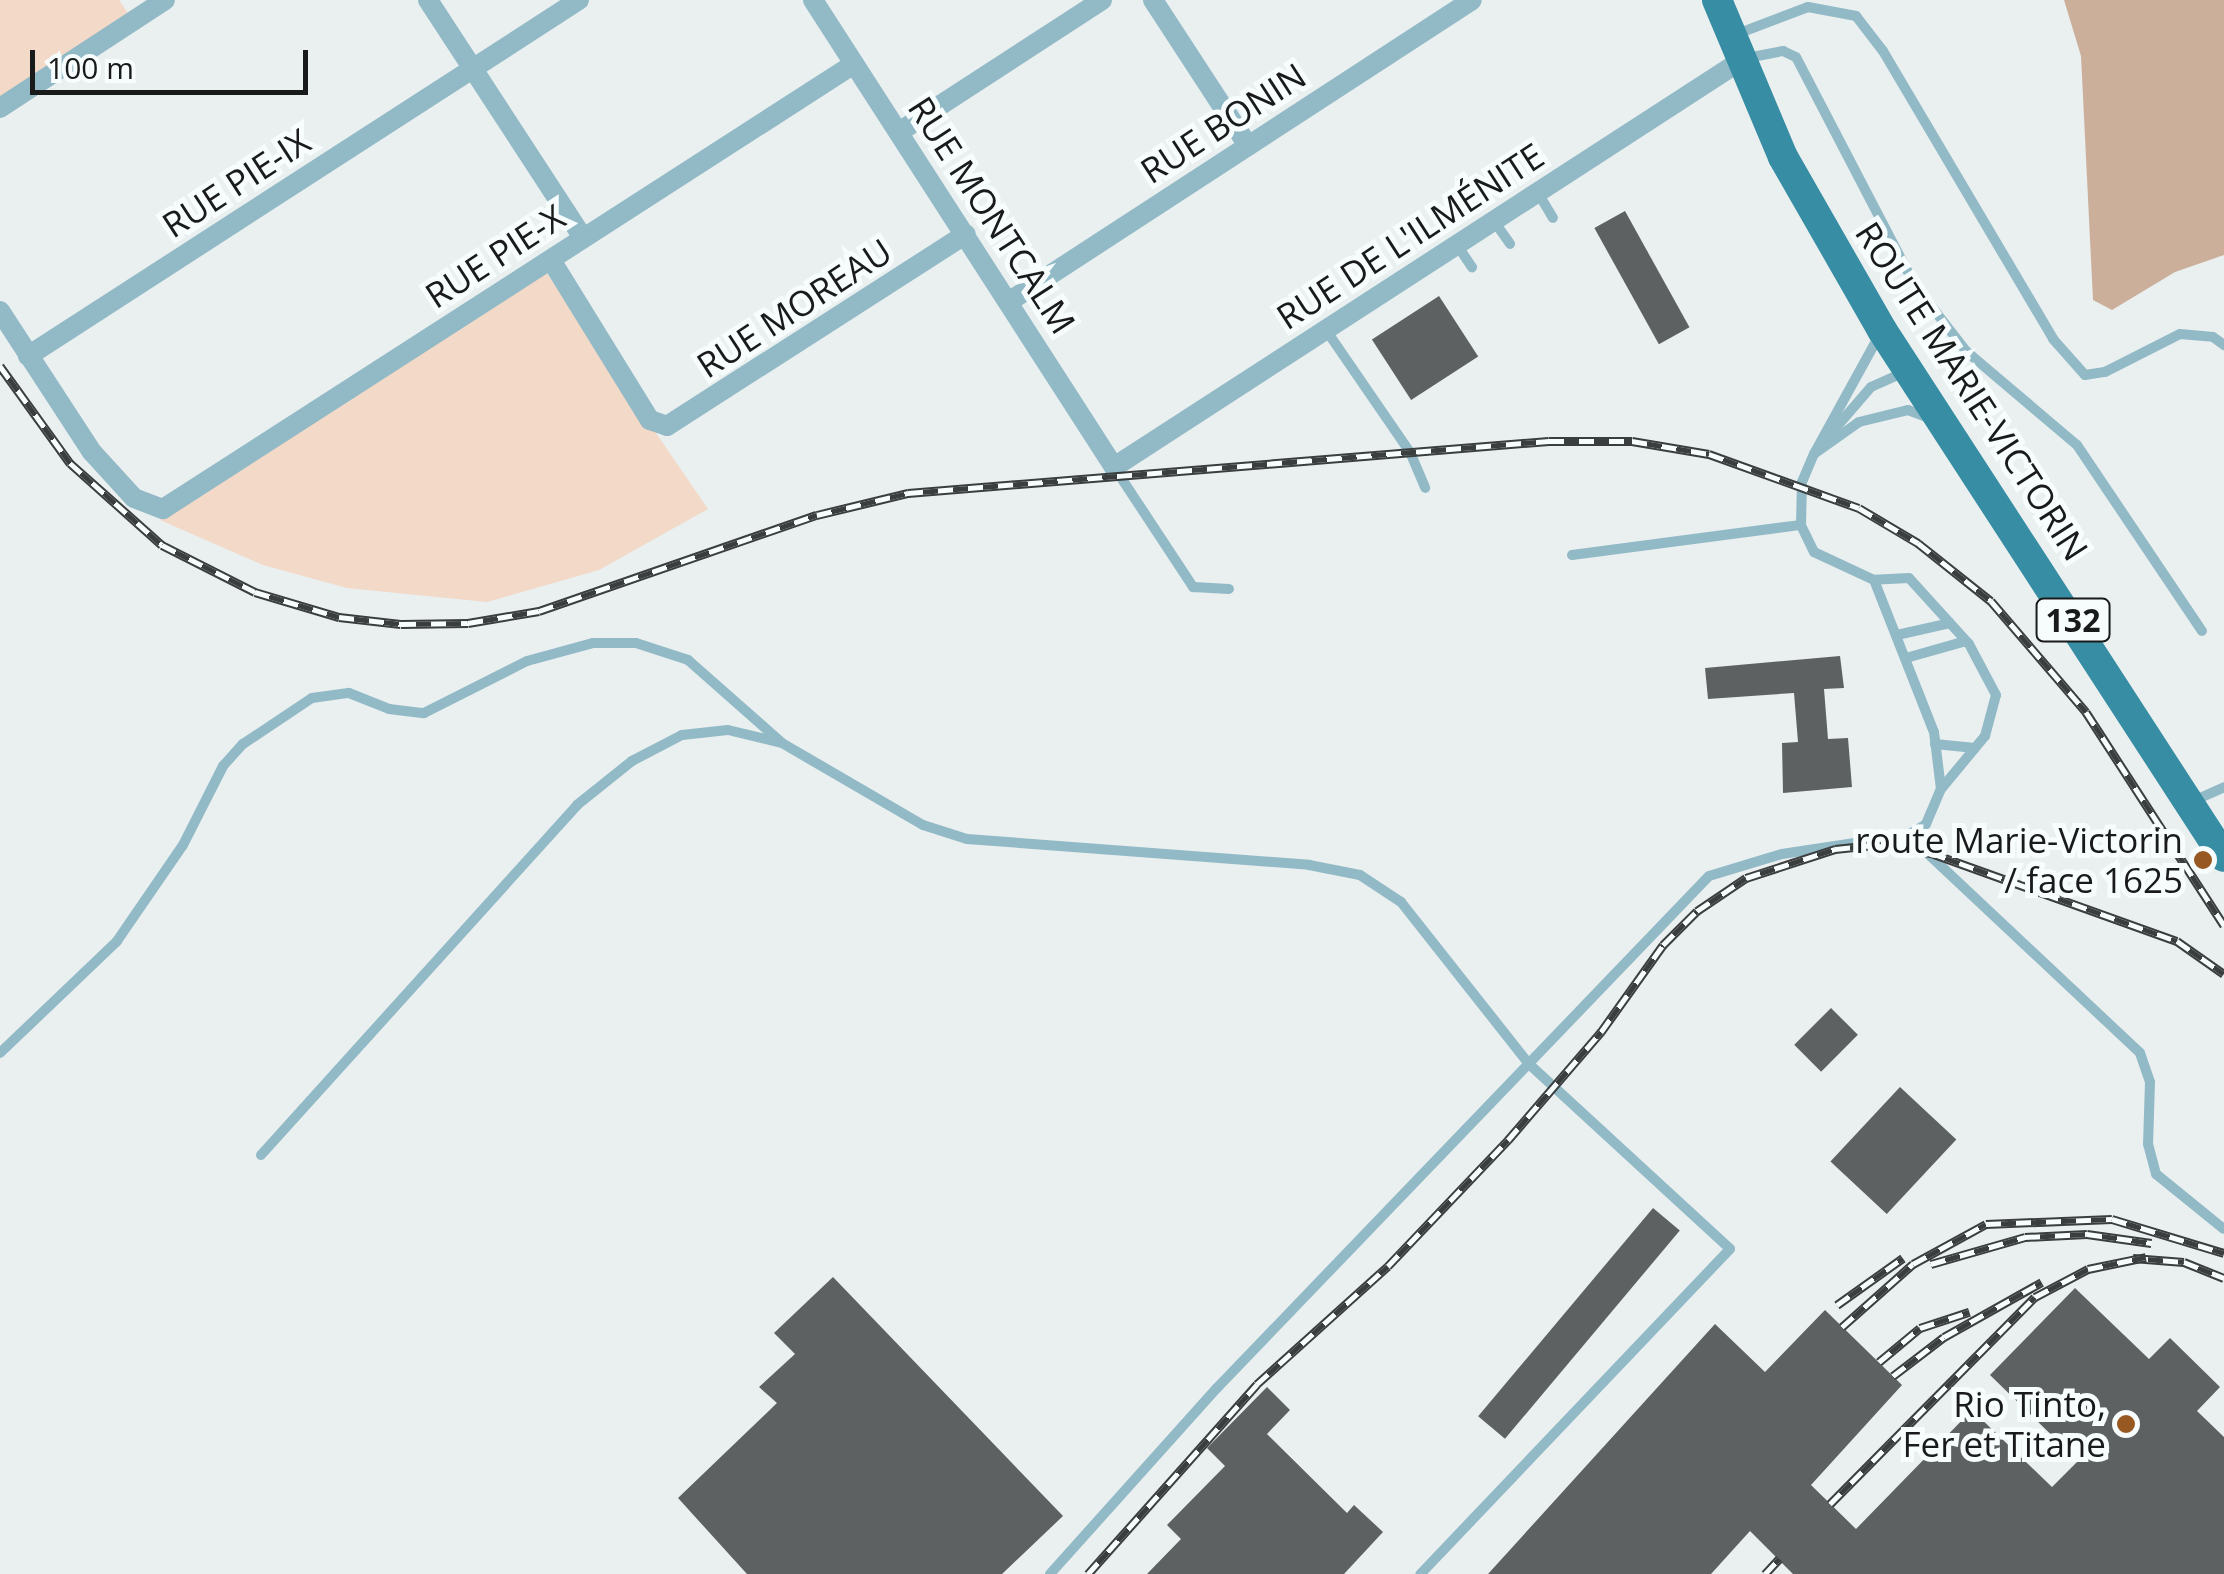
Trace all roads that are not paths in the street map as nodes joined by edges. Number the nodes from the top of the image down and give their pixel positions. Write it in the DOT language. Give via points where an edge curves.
graph roads {
  1 [pos="165,0"];
  2 [pos="428,0"];
  3 [pos="579,0"];
  4 [pos="813,0"];
  5 [pos="1102,0"];
  6 [pos="1153,0"];
  7 [pos="1472,0"];
  8 [pos="1718,0"];
  9 [pos="1737,48"];
  10 [pos="854,64"];
  11 [pos="471,70"];
  12 [pos="0,108"];
  13 [pos="899,132"];
  14 [pos="1248,146"];
  15 [pos="1537,193"];
  16 [pos="1553,218"];
  17 [pos="1494,221"];
  18 [pos="966,234"];
  19 [pos="583,238"];
  20 [pos="1510,244"];
  21 [pos="1457,245"];
  22 [pos="551,260"];
  23 [pos="1472,267"];
  24 [pos="1010,302"];
  25 [pos="0,311"];
  26 [pos="1326,330"];
  27 [pos="1882,330"];
  28 [pos="2224,346"];
  29 [pos="28,356"];
  30 [pos="1908,371"];
  31 [pos="1953,440"];
  32 [pos="1814,454"];
  33 [pos="1114,467"];
  34 [pos="1425,488"];
  35 [pos="1800,525"];
  36 [pos="1572,555"];
  37 [pos="1874,580"];
  38 [pos="1229,589"];
  39 [pos="1950,624"];
  40 [pos="2202,631"];
  41 [pos="1897,636"];
  42 [pos="1966,641"];
  43 [pos="1906,658"];
  44 [pos="782,743"];
  45 [pos="1935,744"];
  46 [pos="1974,748"];
  47 [pos="2224,788"];
  48 [pos="1942,789"];
  49 [pos="2190,802"];
  50 [pos="1908,834"];
  51 [pos="2224,857"];
  52 [pos="0,1053"];
  53 [pos="1529,1064"];
  54 [pos="261,1155"];
  55 [pos="2224,1229"];
  56 [pos="1050,1574"];
  57 [pos="1420,1574"];
  1 -- 12 [label="street"];
  2 -- 11 [label="street"];
  3 -- 11 [label="street, RUE PIE-IX"];
  4 -- 10 [label="street, RUE MONTCALM"];
  5 -- 13 [label="street"];
  6 -- 14 [label="street"];
  7 -- 14 [label="street, RUE BONIN"];
  8 -- 9 [label="main road, ROUTE MARIE-VICTORIN / 132"];
  9 -- 15 [label="street, RUE DE L'ILMÉNITE"];
  9 -- 27 [label="main road, ROUTE MARIE-VICTORIN / 132" via="1783,157"];
  9 -- 28 [label="lane" via="1808,7 1856,16 1884,51 2053,339 2085,375 2105,372 2180,334 2213,337"];
  9 -- 40 [label="lane" via="1796,58 1914,284 1966,351 2077,445"];
  10 -- 13 [label="street, RUE MONTCALM"];
  10 -- 19 [label="street, RUE PIE-X"];
  11 -- 19 [label="street"];
  11 -- 29 [label="street, RUE PIE-IX"];
  13 -- 18 [label="street, RUE MONTCALM"];
  14 -- 24 [label="street, RUE BONIN"];
  15 -- 16 [label="lane"];
  15 -- 17 [label="street, RUE DE L'ILMÉNITE"];
  17 -- 20 [label="lane"];
  17 -- 21 [label="street, RUE DE L'ILMÉNITE"];
  18 -- 22 [label="street, RUE MOREAU" via="677,424 655,425"];
  18 -- 24 [label="street, RUE MONTCALM"];
  19 -- 22 [label="street, RUE PIE-X"];
  21 -- 23 [label="lane"];
  21 -- 26 [label="street, RUE DE L'ILMÉNITE"];
  22 -- 29 [label="street, RUE PIE-X" via="172,506 154,509 120,487"];
  24 -- 33 [label="street, RUE MONTCALM"];
  25 -- 29 [label="street"];
  26 -- 33 [label="street, RUE DE L'ILMÉNITE"];
  26 -- 34 [label="lane" via="1410,452"];
  27 -- 30 [label="main road, ROUTE MARIE-VICTORIN / 132"];
  27 -- 32 [label="lane"];
  30 -- 31 [label="main road, ROUTE MARIE-VICTORIN / 132"];
  30 -- 32 [label="lane" via="1871,386"];
  31 -- 32 [label="lane" via="1908,410 1860,422"];
  31 -- 49 [label="main road, ROUTE MARIE-VICTORIN / 132"];
  32 -- 35 [label="lane" via="1802,482"];
  33 -- 38 [label="lane" via="1194,587"];
  35 -- 36 [label="lane"];
  35 -- 37 [label="lane" via="1814,552"];
  37 -- 39 [label="lane" via="1909,578"];
  37 -- 41 [label="lane"];
  39 -- 41 [label="lane"];
  39 -- 42 [label="lane"];
  41 -- 43 [label="lane"];
  42 -- 43 [label="lane"];
  42 -- 46 [label="lane" via="1996,695"];
  43 -- 45 [label="lane"];
  44 -- 52 [label="lane" via="688,660 636,643 593,642 527,661 424,713 389,709 349,692 312,698 242,744 117,941"];
  44 -- 53 [label="lane" via="923,825 967,839 1309,865 1360,875 1401,902"];
  44 -- 54 [label="lane" via="728,730 682,735 632,761 578,805"];
  45 -- 46 [label="lane"];
  45 -- 48 [label="lane"];
  46 -- 48 [label="lane"];
  47 -- 49 [label="lane"];
  48 -- 50 [label="lane" via="1926,824"];
  49 -- 51 [label="main road, ROUTE MARIE-VICTORIN / 132"];
  50 -- 53 [label="lane" via="1782,854 1710,876"];
  50 -- 55 [label="lane" via="2140,1053 2150,1082 2148,1144 2156,1174"];
  53 -- 56 [label="lane"];
  53 -- 57 [label="lane" via="1730,1248"];
}
